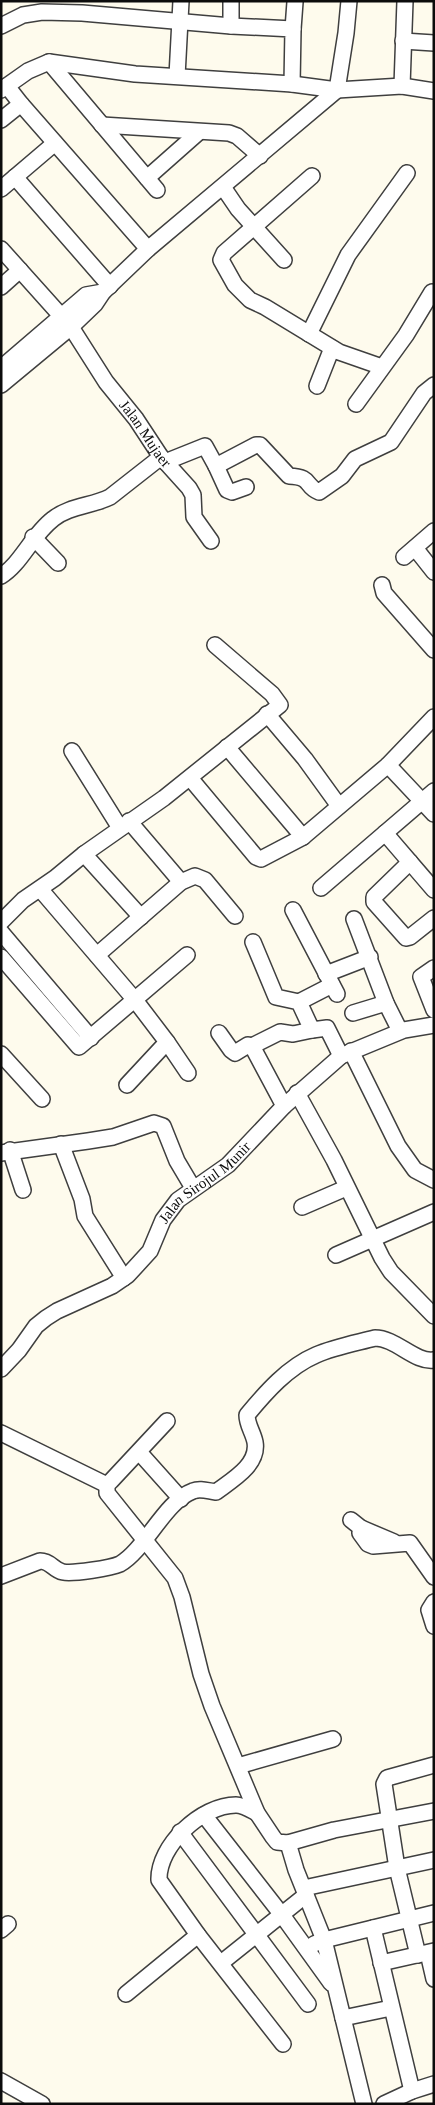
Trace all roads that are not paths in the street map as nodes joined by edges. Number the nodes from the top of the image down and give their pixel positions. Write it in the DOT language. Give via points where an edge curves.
graph roads {
  1 [pos="181,1"];
  2 [pos="231,1"];
  3 [pos="349,1"];
  4 [pos="405,1"];
  5 [pos="295,2"];
  6 [pos="83,7"];
  7 [pos="181,22"];
  8 [pos="1,26"];
  9 [pos="231,26"];
  10 [pos="294,29"];
  11 [pos="403,41"];
  12 [pos="434,43"];
  13 [pos="49,62"];
  14 [pos="177,76"];
  15 [pos="292,84"];
  16 [pos="402,86"];
  17 [pos="4,88"];
  18 [pos="337,90"];
  19 [pos="434,91"];
  20 [pos="21,104"];
  21 [pos="1,120"];
  22 [pos="102,125"];
  23 [pos="199,132"];
  24 [pos="55,143"];
  25 [pos="260,156"];
  26 [pos="407,173"];
  27 [pos="312,176"];
  28 [pos="15,177"];
  29 [pos="223,187"];
  30 [pos="1,189"];
  31 [pos="254,226"];
  32 [pos="1,249"];
  33 [pos="148,249"];
  34 [pos="284,260"];
  35 [pos="24,272"];
  36 [pos="1,287"];
  37 [pos="106,289"];
  38 [pos="432,292"];
  39 [pos="65,319"];
  40 [pos="309,334"];
  41 [pos="332,348"];
  42 [pos="382,367"];
  43 [pos="1,368"];
  44 [pos="1,385"];
  45 [pos="434,385"];
  46 [pos="317,386"];
  47 [pos="356,404"];
  48 [pos="163,460"];
  49 [pos="216,466"];
  50 [pos="246,487"];
  51 [pos="434,531"];
  52 [pos="33,537"];
  53 [pos="211,541"];
  54 [pos="58,563"];
  55 [pos="434,572"];
  56 [pos="1,576"];
  57 [pos="382,585"];
  58 [pos="214,645"];
  59 [pos="434,650"];
  60 [pos="267,714"];
  61 [pos="434,717"];
  62 [pos="226,747"];
  63 [pos="72,751"];
  64 [pos="388,765"];
  65 [pos="190,778"];
  66 [pos="434,791"];
  67 [pos="422,801"];
  68 [pos="339,806"];
  69 [pos="434,814"];
  70 [pos="125,824"];
  71 [pos="385,833"];
  72 [pos="303,837"];
  73 [pos="84,854"];
  74 [pos="410,862"];
  75 [pos="181,882"];
  76 [pos="321,888"];
  77 [pos="40,890"];
  78 [pos="434,890"];
  79 [pos="293,910"];
  80 [pos="235,916"];
  81 [pos="141,918"];
  82 [pos="434,918"];
  83 [pos="354,919"];
  84 [pos="1,922"];
  85 [pos="1,932"];
  86 [pos="253,942"];
  87 [pos="97,955"];
  88 [pos="187,955"];
  89 [pos="1,957"];
  90 [pos="370,958"];
  91 [pos="434,968"];
  92 [pos="331,984"];
  93 [pos="135,1000"];
  94 [pos="299,1002"];
  95 [pos="386,1003"];
  96 [pos="434,1010"];
  97 [pos="353,1013"];
  98 [pos="434,1025"];
  99 [pos="312,1030"];
  100 [pos="400,1031"];
  101 [pos="219,1033"];
  102 [pos="90,1038"];
  103 [pos="167,1042"];
  104 [pos="252,1046"];
  105 [pos="1,1054"];
  106 [pos="346,1054"];
  107 [pos="188,1073"];
  108 [pos="127,1085"];
  109 [pos="298,1094"];
  110 [pos="42,1099"];
  111 [pos="284,1106"];
  112 [pos="61,1144"];
  113 [pos="6,1152"];
  114 [pos="434,1180"];
  115 [pos="193,1188"];
  116 [pos="346,1188"];
  117 [pos="23,1190"];
  118 [pos="302,1207"];
  119 [pos="434,1212"];
  120 [pos="372,1239"];
  121 [pos="336,1255"];
  122 [pos="124,1278"];
  123 [pos="434,1316"];
  124 [pos="434,1360"];
  125 [pos="1,1369"];
  126 [pos="167,1421"];
  127 [pos="1,1433"];
  128 [pos="139,1452"];
  129 [pos="107,1485"];
  130 [pos="181,1499"];
  131 [pos="356,1524"];
  132 [pos="144,1540"];
  133 [pos="1,1576"];
  134 [pos="434,1577"];
  135 [pos="434,1602"];
  136 [pos="434,1626"];
  137 [pos="333,1739"];
  138 [pos="434,1765"];
  139 [pos="238,1766"];
  140 [pos="434,1811"];
  141 [pos="257,1812"];
  142 [pos="204,1815"];
  143 [pos="389,1820"];
  144 [pos="180,1832"];
  145 [pos="288,1843"];
  146 [pos="434,1860"];
  147 [pos="397,1868"];
  148 [pos="305,1892"];
  149 [pos="434,1913"];
  150 [pos="282,1914"];
  151 [pos="410,1919"];
  152 [pos="373,1928"];
  153 [pos="198,1934"];
  154 [pos="256,1935"];
  155 [pos="324,1940"];
  156 [pos="306,1948"];
  157 [pos="426,1953"];
  158 [pos="381,1963"];
  159 [pos="221,1964"];
  160 [pos="434,1979"];
  161 [pos="336,1990"];
  162 [pos="126,1994"];
  163 [pos="308,2004"];
  164 [pos="392,2008"];
  165 [pos="343,2018"];
  166 [pos="283,2044"];
  167 [pos="1,2081"];
  168 [pos="434,2084"];
  169 [pos="412,2091"];
  170 [pos="41,2103"];
  171 [pos="364,2104"];
  172 [pos="384,2104"];
  1 -- 7 [label="street"];
  2 -- 9 [label="street"];
  3 -- 18 [label="street"];
  4 -- 11 [label="street"];
  5 -- 10 [label="street"];
  6 -- 7 [label="street"];
  6 -- 8 [label="street" via="23,15"];
  7 -- 9 [label="street"];
  7 -- 14 [label="street"];
  9 -- 10 [label="street"];
  10 -- 15 [label="street"];
  11 -- 12 [label="street"];
  11 -- 16 [label="street"];
  13 -- 14 [label="street" via="135,74"];
  13 -- 17 [label="street" via="28,70"];
  13 -- 22 [label="street"];
  14 -- 15 [label="street"];
  15 -- 18 [label="street"];
  16 -- 18 [label="street"];
  16 -- 19 [label="street"];
  17 -- 20 [label="street"];
  18 -- 25 [label="street"];
  20 -- 21 [label="street"];
  20 -- 24 [label="street"];
  22 -- 23 [label="street"];
  22 -- 23 [label="street" via="152,184"];
  23 -- 25 [label="street" via="237,136"];
  24 -- 28 [label="street"];
  24 -- 33 [label="street"];
  25 -- 29 [label="street"];
  26 -- 40 [label="street" via="348,255"];
  27 -- 31 [label="street"];
  28 -- 30 [label="street"];
  28 -- 37 [label="street"];
  29 -- 31 [label="street"];
  29 -- 33 [label="street"];
  31 -- 34 [label="street"];
  31 -- 40 [label="street" via="224,253 221,260 235,285 250,300"];
  32 -- 35 [label="street, Jalan Mujaer"];
  33 -- 37 [label="street"];
  35 -- 36 [label="street"];
  35 -- 39 [label="street, Jalan Mujaer"];
  37 -- 39 [label="street" via="86,295"];
  38 -- 42 [label="street"];
  39 -- 43 [label="street"];
  39 -- 44 [label="street"];
  39 -- 48 [label="street, Jalan Mujaer"];
  40 -- 41 [label="street"];
  41 -- 42 [label="street"];
  41 -- 46 [label="street"];
  42 -- 47 [label="street"];
  45 -- 49 [label="street" via="424,393 391,442 355,459 342,476 319,492 307,480 289,476 260,445"];
  48 -- 49 [label="street" via="206,446"];
  48 -- 52 [label="street" via="102,501 55,517"];
  48 -- 53 [label="street, Jalan Mujaer" via="189,488 193,495 194,517"];
  49 -- 50 [label="street" via="227,490 232,492"];
  51 -- 55 [label="street" via="410,552"];
  52 -- 54 [label="street"];
  52 -- 56 [label="street"];
  57 -- 59 [label="street" via="384,593"];
  58 -- 60 [label="street" via="276,698 280,705"];
  60 -- 62 [label="street"];
  60 -- 68 [label="street"];
  61 -- 64 [label="street"];
  62 -- 65 [label="street"];
  62 -- 72 [label="street"];
  63 -- 70 [label="street"];
  64 -- 67 [label="street"];
  64 -- 68 [label="street"];
  65 -- 70 [label="street"];
  65 -- 72 [label="street" via="258,858"];
  66 -- 67 [label="street"];
  67 -- 69 [label="street"];
  67 -- 71 [label="street"];
  68 -- 72 [label="street"];
  70 -- 73 [label="street"];
  70 -- 75 [label="street"];
  71 -- 74 [label="street"];
  71 -- 76 [label="street"];
  73 -- 77 [label="street"];
  73 -- 81 [label="street"];
  74 -- 78 [label="street"];
  74 -- 82 [label="street" via="374,897 374,902 406,938"];
  75 -- 80 [label="street" via="189,877 200,877"];
  75 -- 81 [label="street"];
  77 -- 84 [label="street" via="23,900"];
  77 -- 87 [label="street"];
  79 -- 92 [label="street"];
  81 -- 87 [label="street"];
  83 -- 90 [label="street"];
  85 -- 102 [label="street"];
  86 -- 94 [label="street" via="276,997"];
  87 -- 93 [label="street"];
  88 -- 93 [label="street"];
  89 -- 102 [label="street" via="75,1045 81,1047"];
  90 -- 92 [label="street"];
  90 -- 95 [label="street"];
  91 -- 96 [label="street" via="421,977"];
  92 -- 94 [label="street"];
  93 -- 102 [label="street"];
  93 -- 103 [label="street"];
  94 -- 99 [label="street"];
  95 -- 97 [label="street"];
  95 -- 100 [label="street"];
  98 -- 100 [label="street, Jalan Sirojul Munir"];
  99 -- 104 [label="street" via="294,1034 280,1032"];
  99 -- 106 [label="street" via="327,1028"];
  100 -- 106 [label="street, Jalan Sirojul Munir"];
  101 -- 104 [label="street" via="235,1052"];
  103 -- 107 [label="street"];
  103 -- 108 [label="street"];
  104 -- 111 [label="street"];
  105 -- 110 [label="street"];
  106 -- 109 [label="street, Jalan Sirojul Munir"];
  106 -- 114 [label="street" via="398,1146 415,1170"];
  109 -- 111 [label="street, Jalan Sirojul Munir"];
  109 -- 116 [label="street"];
  111 -- 115 [label="street, Jalan Sirojul Munir" via="228,1165"];
  112 -- 113 [label="street"];
  112 -- 115 [label="street" via="113,1137 159,1123"];
  112 -- 122 [label="street" via="82,1199 85,1216"];
  113 -- 117 [label="street"];
  115 -- 122 [label="street, Jalan Sirojul Munir" via="169,1211 150,1251"];
  116 -- 118 [label="street"];
  116 -- 120 [label="street"];
  119 -- 120 [label="street"];
  120 -- 121 [label="street"];
  120 -- 123 [label="street" via="391,1272"];
  122 -- 125 [label="street, Jalan Sirojul Munir" via="46,1318"];
  124 -- 130 [label="street" via="422,1358 388,1340 375,1338 329,1350 299,1364 246,1415 255,1441 252,1462 216,1492 192,1491"];
  126 -- 128 [label="street"];
  127 -- 129 [label="street"];
  128 -- 129 [label="street"];
  128 -- 130 [label="street"];
  129 -- 132 [label="street" via="107,1493"];
  130 -- 132 [label="street"];
  131 -- 134 [label="street" via="396,1543 410,1543"];
  132 -- 133 [label="street" via="124,1561 115,1565 69,1572 40,1561"];
  132 -- 139 [label="street" via="179,1587 201,1674"];
  135 -- 136 [label="street" via="429,1610"];
  137 -- 139 [label="street"];
  138 -- 143 [label="street" via="385,1780"];
  139 -- 141 [label="street"];
  140 -- 143 [label="street"];
  141 -- 142 [label="street" via="236,1804"];
  141 -- 145 [label="street" via="277,1842"];
  142 -- 144 [label="street"];
  142 -- 150 [label="street"];
  143 -- 145 [label="street"];
  143 -- 147 [label="street"];
  144 -- 153 [label="street" via="162,1862 159,1880"];
  144 -- 154 [label="street"];
  145 -- 148 [label="street"];
  146 -- 147 [label="street"];
  147 -- 148 [label="street"];
  147 -- 151 [label="street"];
  148 -- 150 [label="street"];
  148 -- 155 [label="street"];
  149 -- 151 [label="street"];
  150 -- 154 [label="street"];
  150 -- 156 [label="street"];
  151 -- 152 [label="street"];
  151 -- 157 [label="street"];
  152 -- 155 [label="street"];
  152 -- 158 [label="street"];
  153 -- 159 [label="street"];
  153 -- 162 [label="street"];
  154 -- 159 [label="street"];
  154 -- 163 [label="street"];
  155 -- 156 [label="street"];
  155 -- 161 [label="street"];
  156 -- 161 [label="street"];
  157 -- 158 [label="street"];
  157 -- 160 [label="street"];
  158 -- 164 [label="street"];
  159 -- 166 [label="street"];
  161 -- 165 [label="street"];
  164 -- 165 [label="street"];
  164 -- 169 [label="street"];
  165 -- 171 [label="street"];
  167 -- 170 [label="street"];
  168 -- 169 [label="street"];
  169 -- 172 [label="street"];
}
